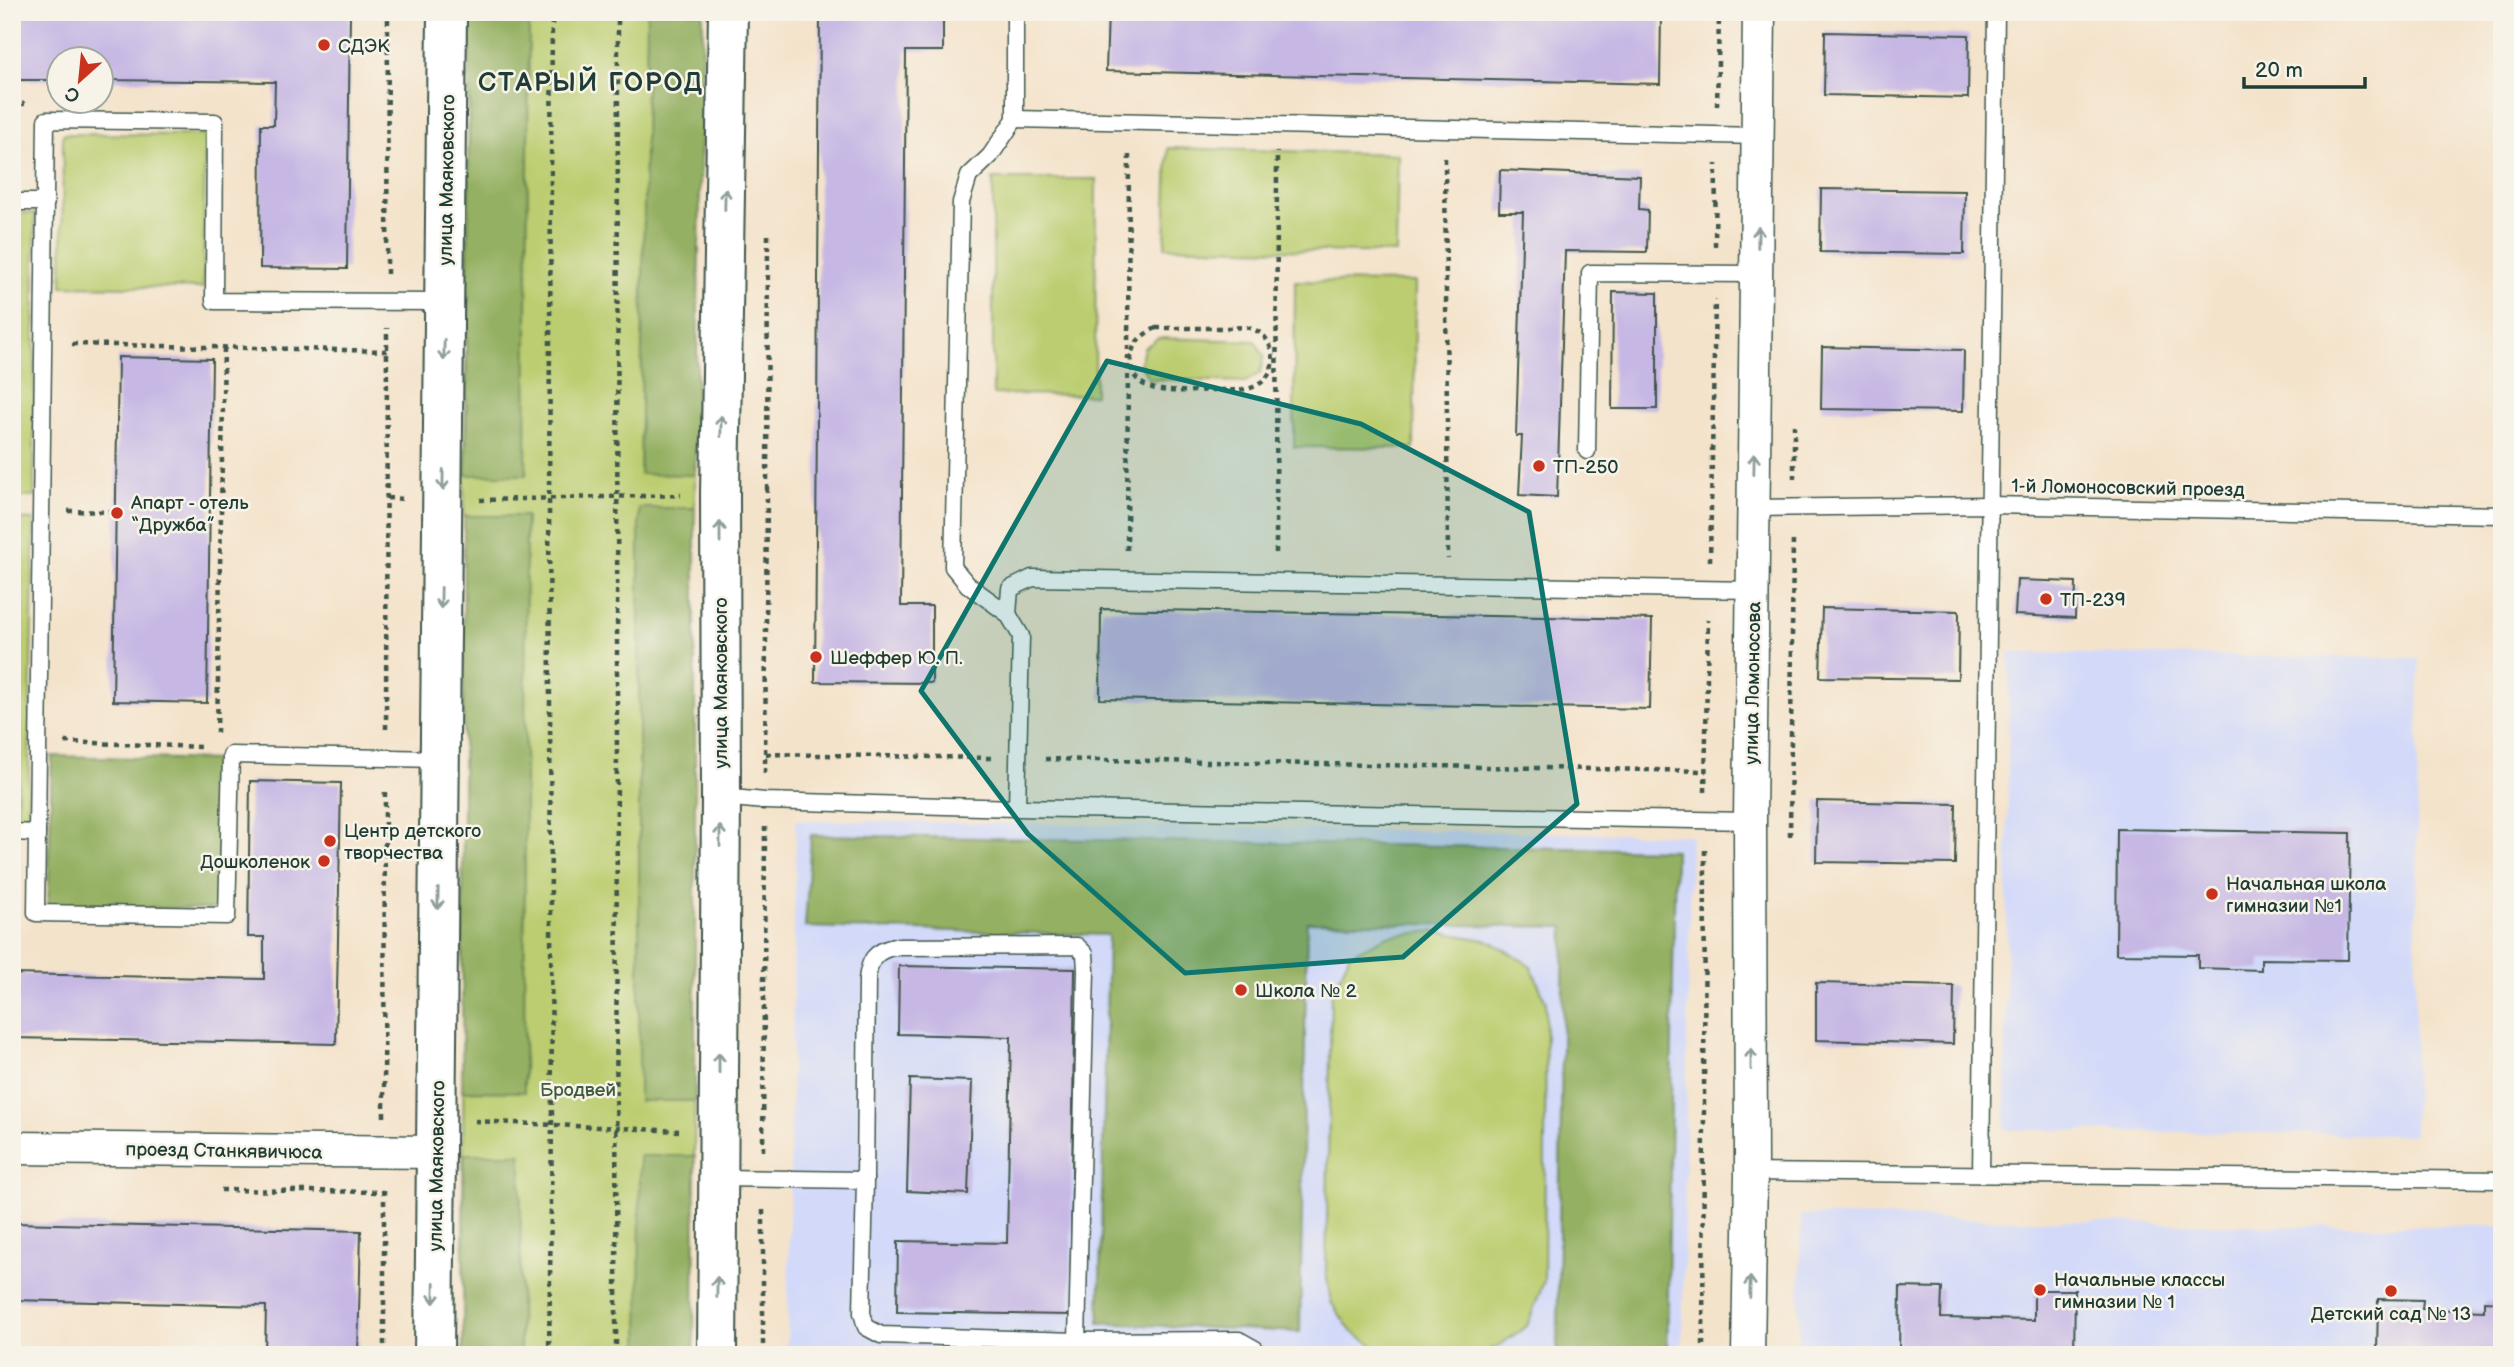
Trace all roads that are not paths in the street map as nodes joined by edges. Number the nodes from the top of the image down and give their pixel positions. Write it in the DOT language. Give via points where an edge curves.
graph roads {
  1 [pos="447,12"];
  2 [pos="728,12"];
  3 [pos="1015,12"];
  4 [pos="1759,12"];
  5 [pos="1996,12"];
  6 [pos="1015,119"];
  7 [pos="1758,136"];
  8 [pos="12,202"];
  9 [pos="46,202"];
  10 [pos="1757,274"];
  11 [pos="444,302"];
  12 [pos="1587,451"];
  13 [pos="1990,505"];
  14 [pos="1754,508"];
  15 [pos="2502,515"];
  16 [pos="1754,590"];
  17 [pos="1008,614"];
  18 [pos="440,759"];
  19 [pos="721,797"];
  20 [pos="1017,808"];
  21 [pos="1750,821"];
  22 [pos="12,832"];
  23 [pos="37,833"];
  24 [pos="12,1148"];
  25 [pos="436,1152"];
  26 [pos="1751,1172"];
  27 [pos="1981,1174"];
  28 [pos="718,1178"];
  29 [pos="865,1180"];
  30 [pos="2502,1180"];
  31 [pos="1077,1341"];
  32 [pos="434,1355"];
  33 [pos="716,1355"];
  34 [pos="1255,1355"];
  35 [pos="1748,1355"];
  1 -- 11 [label="street, улица Маяковского"];
  19 -- 2 [label="street, улица Маяковского, one-way" via="720,494"];
  3 -- 6 [label="lane"];
  4 -- 7 [label="street, улица Ломоносова"];
  5 -- 13 [label="lane"];
  6 -- 7 [label="lane"];
  6 -- 17 [label="lane" via="990,156 969,176 961,202 953,567 968,585"];
  10 -- 7 [label="street, улица Ломоносова, one-way"];
  8 -- 9 [label="lane"];
  9 -- 11 [label="lane" via="46,120 215,122 214,301"];
  9 -- 23 [label="lane"];
  10 -- 12 [label="lane" via="1590,273"];
  14 -- 10 [label="street, улица Ломоносова, one-way"];
  11 -- 18 [label="street, улица Маяковского, one-way"];
  13 -- 14 [label="lane, 1-й Ломоносовский проезд"];
  13 -- 15 [label="lane, 1-й Ломоносовский проезд"];
  13 -- 27 [label="lane"];
  14 -- 16 [label="street, улица Ломоносова"];
  16 -- 17 [label="lane" via="1032,578 1010,589"];
  16 -- 21 [label="street, улица Ломоносова"];
  17 -- 20 [label="lane" via="1021,636"];
  18 -- 23 [label="lane" via="231,755 227,916 36,913"];
  18 -- 25 [label="street, улица Маяковского, one-way"];
  19 -- 20 [label="lane"];
  28 -- 19 [label="street, улица Маяковского, one-way"];
  20 -- 21 [label="lane"];
  26 -- 21 [label="street, улица Ломоносова, one-way"];
  22 -- 23 [label="lane"];
  24 -- 25 [label="street, проезд Станкявичюса"];
  25 -- 32 [label="street, улица Маяковского, one-way"];
  26 -- 27 [label="lane"];
  35 -- 26 [label="street, улица Ломоносова, one-way"];
  27 -- 30 [label="lane"];
  28 -- 29 [label="lane"];
  33 -- 28 [label="street, улица Маяковского, one-way"];
  29 -- 31 [label="lane" via="862,1313 866,1327 881,1335"];
  29 -- 31 [label="lane" via="868,963 880,950 894,947 1077,946 1085,954 1086,970"];
  31 -- 34 [label="lane" via="1239,1340 1255,1349"];
}
